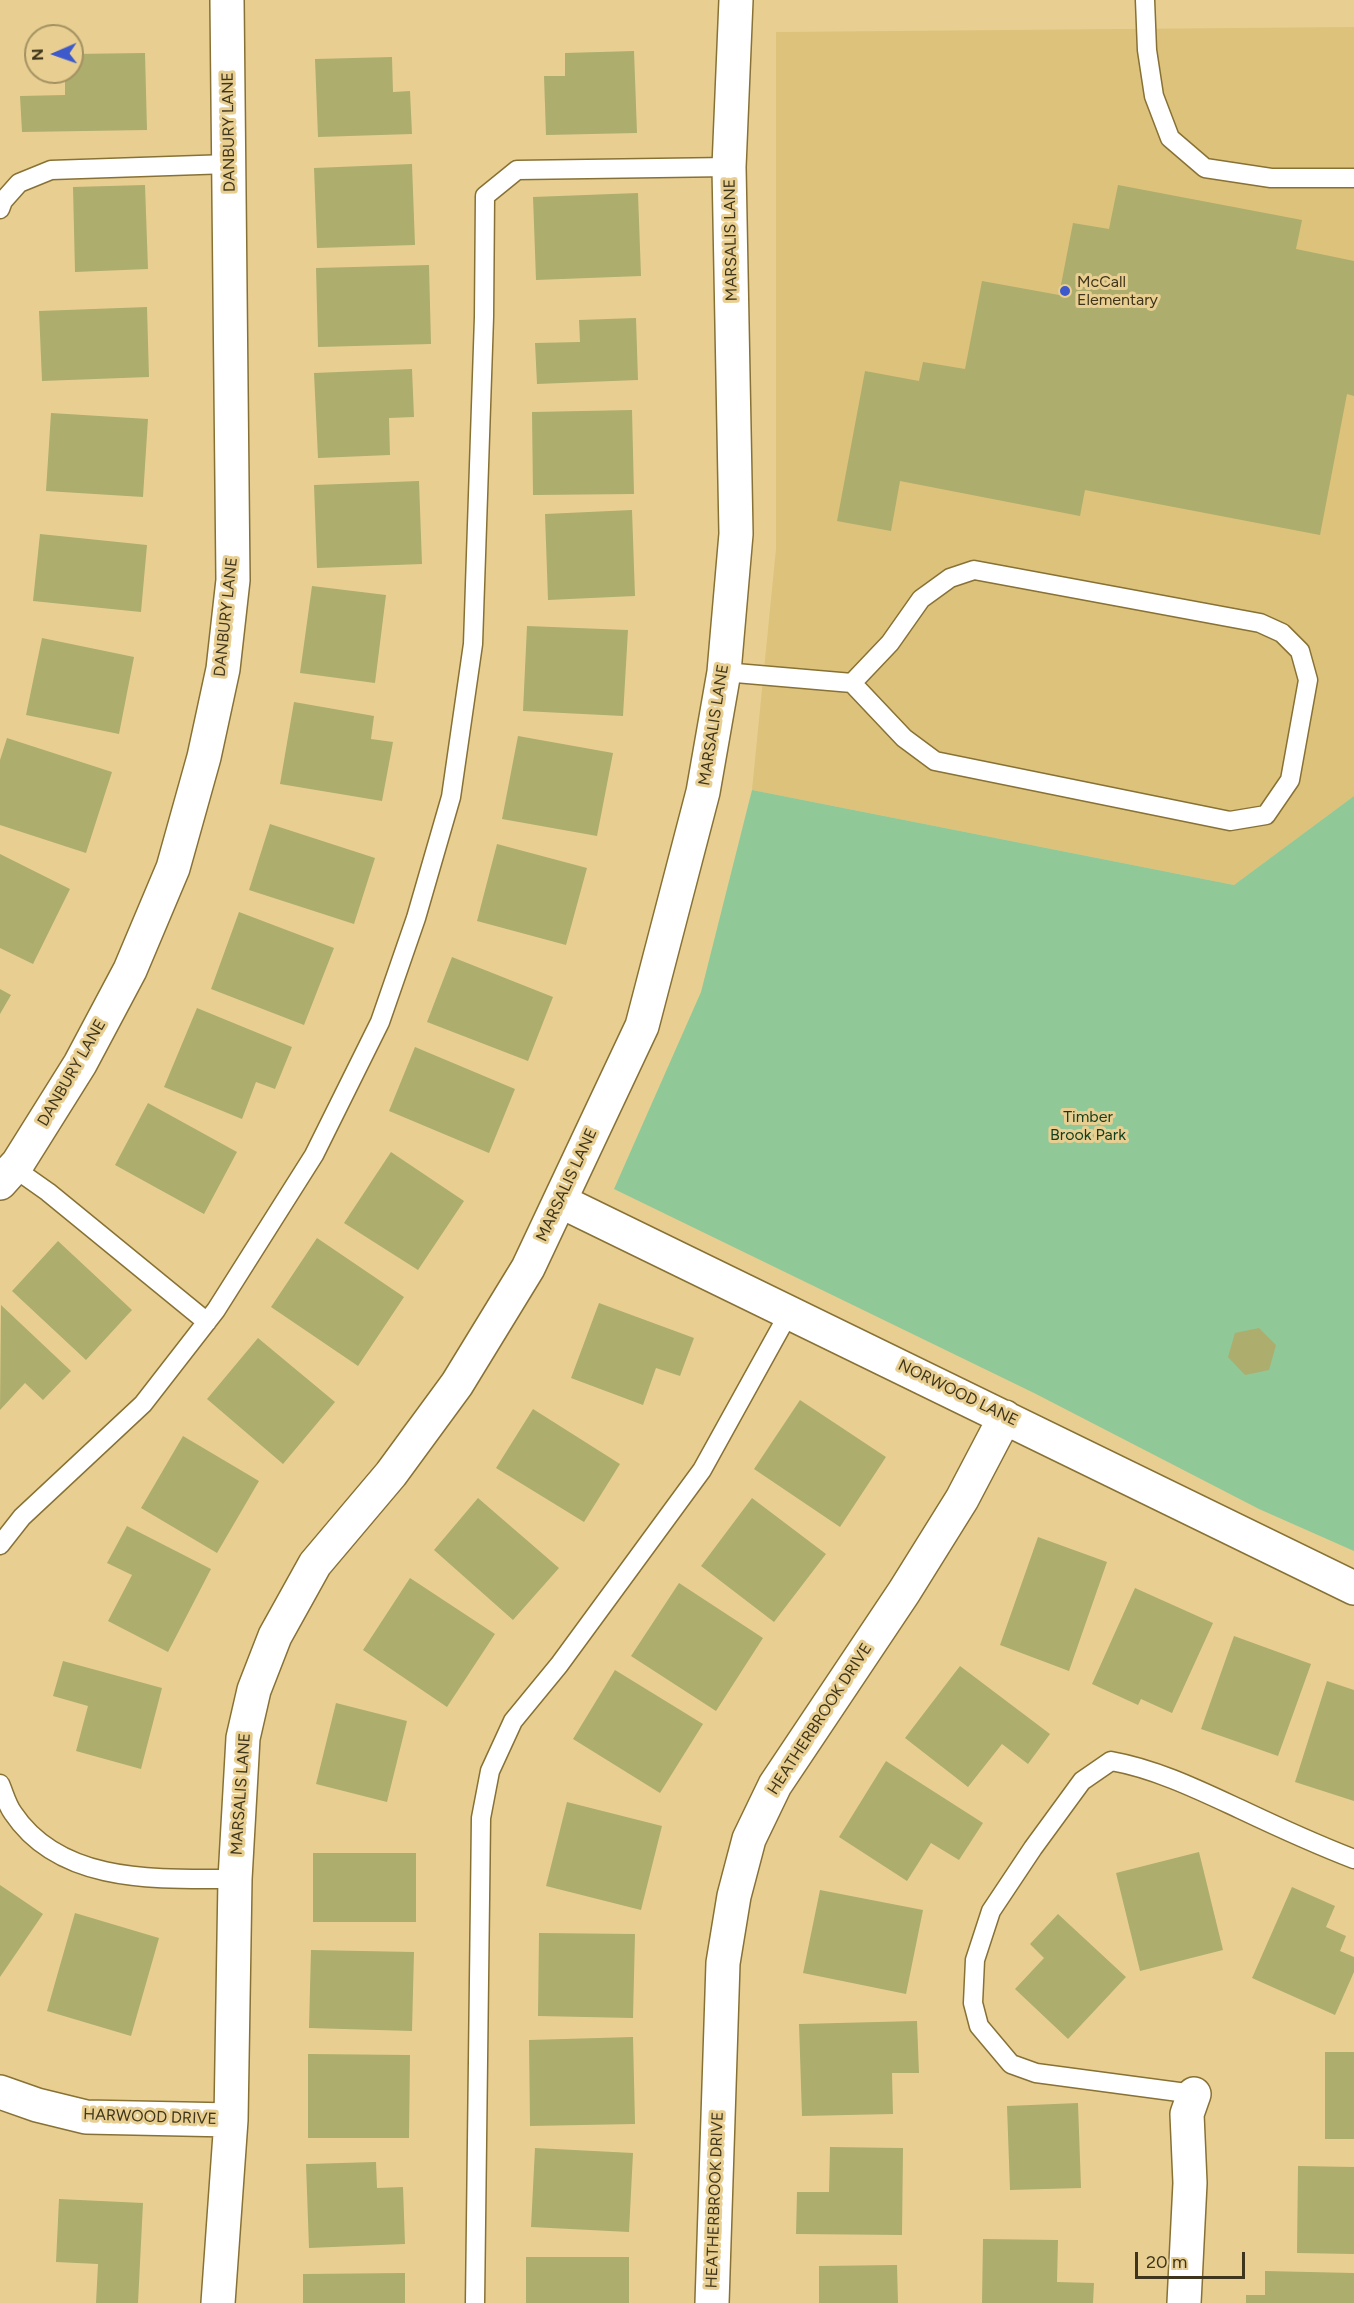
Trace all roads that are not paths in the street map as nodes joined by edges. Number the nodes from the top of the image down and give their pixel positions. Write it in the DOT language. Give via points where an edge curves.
graph roads {
  1 [pos="227,0"];
  2 [pos="736,0"];
  3 [pos="1145,0"];
  4 [pos="229,164"];
  5 [pos="729,167"];
  6 [pos="1354,178"];
  7 [pos="0,209"];
  8 [pos="724,672"];
  9 [pos="852,683"];
  10 [pos="7,1175"];
  11 [pos="561,1201"];
  12 [pos="790,1311"];
  13 [pos="207,1322"];
  14 [pos="1005,1416"];
  15 [pos="0,1545"];
  16 [pos="1354,1588"];
  17 [pos="0,1784"];
  18 [pos="1354,1859"];
  19 [pos="235,1879"];
  20 [pos="0,2092"];
  21 [pos="1194,2094"];
  22 [pos="231,2120"];
  23 [pos="218,2303"];
  24 [pos="475,2303"];
  25 [pos="712,2303"];
  26 [pos="1184,2303"];
  1 -- 4 [label="street, DANBURY LANE"];
  2 -- 5 [label="street, MARSALIS LANE"];
  3 -- 6 [label="lane" via="1154,96 1170,138 1187,153 1205,168 1260,177"];
  4 -- 7 [label="lane" via="51,170 19,183"];
  4 -- 10 [label="street, DANBURY LANE" via="233,580 223,669 209,735 173,868 129,970 80,1064"];
  5 -- 8 [label="street, MARSALIS LANE" via="736,534"];
  5 -- 13 [label="lane" via="517,170 485,196 473,644 451,797 416,918 380,1022 314,1155"];
  8 -- 9 [label="lane"];
  8 -- 11 [label="street, MARSALIS LANE" via="703,792 642,1026"];
  9 -- 9 [label="lane" via="904,738 935,761 1230,821 1266,815 1290,780 1308,680 1300,651 1282,633 1260,622 974,570 950,578 921,599 890,643"];
  10 -- 13 [label="lane" via="48,1192"];
  11 -- 12 [label="street, NORWOOD LANE"];
  11 -- 19 [label="street, MARSALIS LANE" via="528,1268 457,1384 391,1474 315,1564 275,1636 254,1690 243,1738"];
  12 -- 14 [label="street, NORWOOD LANE"];
  12 -- 24 [label="lane" via="702,1470 559,1665 513,1721 490,1771 481,1818"];
  13 -- 15 [label="lane" via="143,1404 22,1517"];
  14 -- 16 [label="street, NORWOOD LANE"];
  14 -- 25 [label="street, HEATHERBROOK DRIVE" via="962,1498 904,1592 774,1785 749,1839 723,1963"];
  17 -- 19 [label="lane" via="12,1812 37,1842 65,1858 146,1879"];
  18 -- 21 [label="lane" via="1199,1790 1111,1761 1082,1781 1033,1848 991,1911 975,1960 973,2003 979,2026 1011,2064 1036,2073"];
  19 -- 22 [label="street, MARSALIS LANE"];
  20 -- 22 [label="street, HARWOOD DRIVE" via="86,2116"];
  21 -- 26 [label="street" via="1187,2114 1190,2183"];
  22 -- 23 [label="street, MARSALIS LANE"];
}
